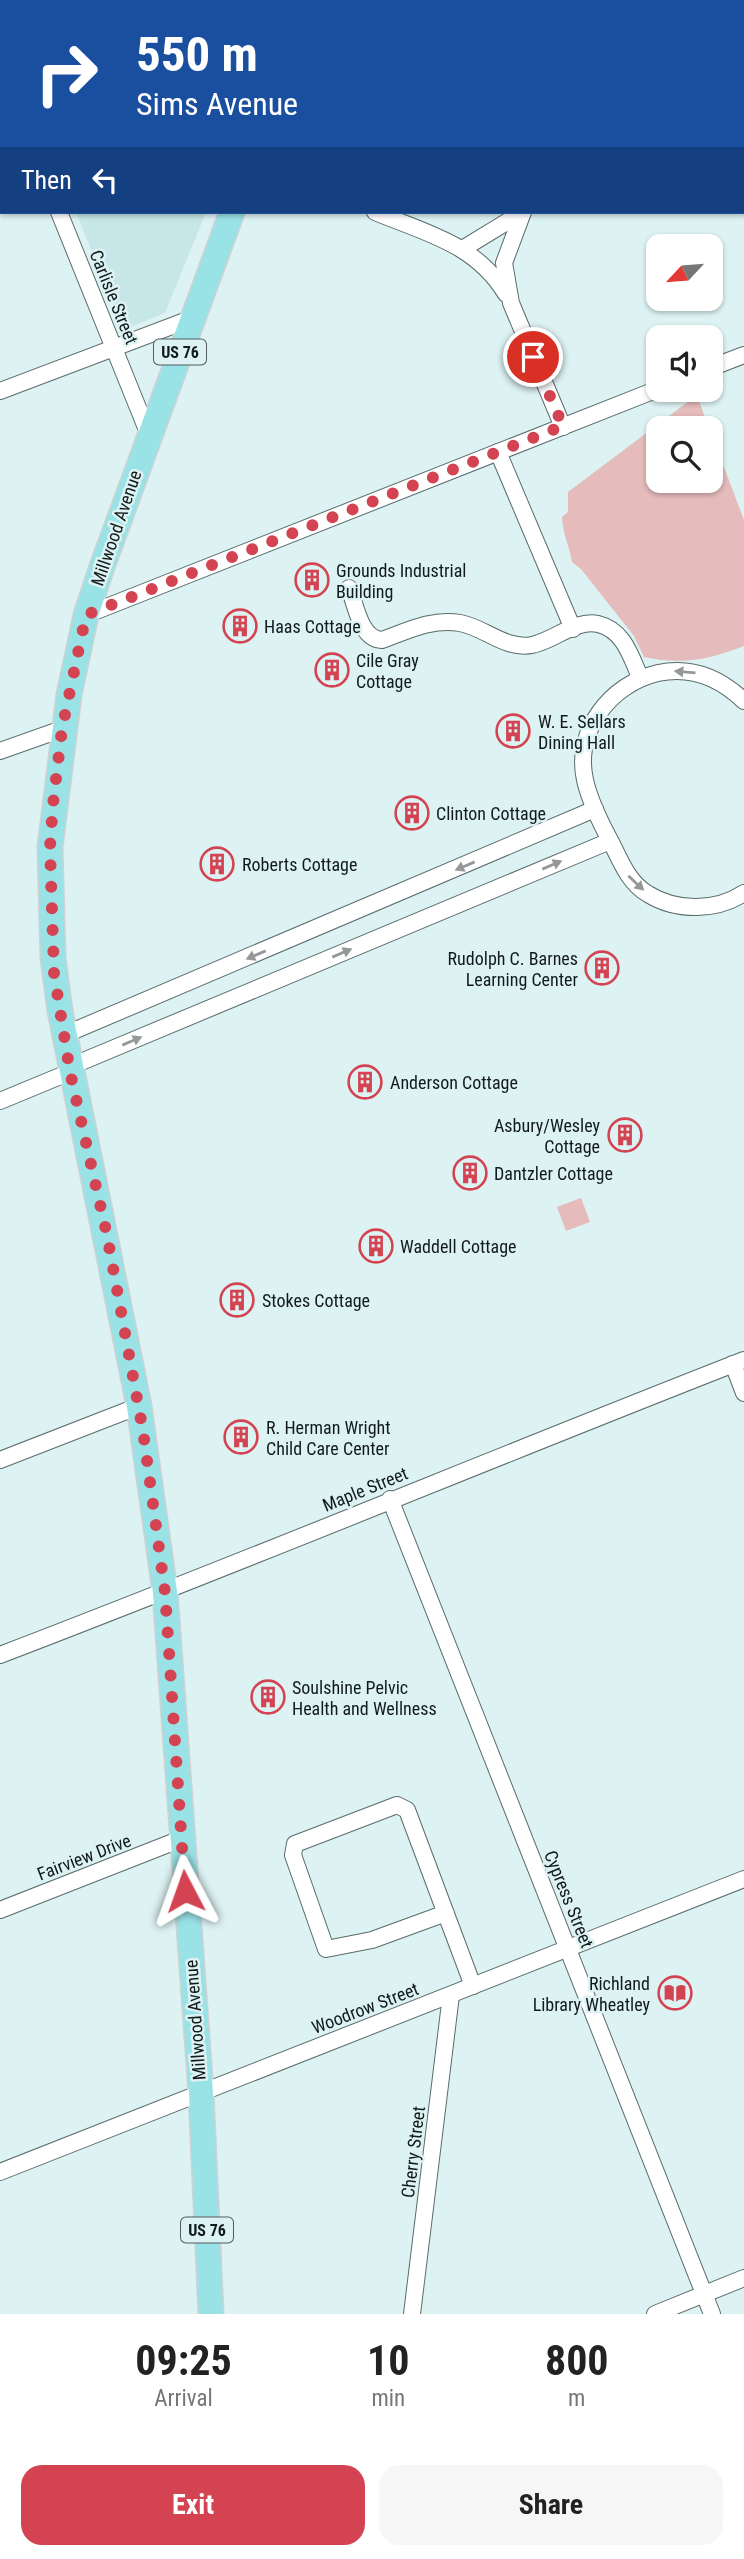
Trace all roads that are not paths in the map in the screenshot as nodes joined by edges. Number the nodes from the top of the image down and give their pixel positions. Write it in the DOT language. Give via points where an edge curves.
graph roads {
  1 [pos="60,214"];
  2 [pos="231,214"];
  3 [pos="380,214"];
  4 [pos="520,214"];
  5 [pos="522,214"];
  6 [pos="464,248"];
  7 [pos="510,303"];
  8 [pos="193,318"];
  9 [pos="114,348"];
  10 [pos="744,355"];
  11 [pos="723,363"];
  12 [pos="0,391"];
  13 [pos="646,394"];
  14 [pos="563,426"];
  15 [pos="149,435"];
  16 [pos="498,453"];
  17 [pos="349,588"];
  18 [pos="86,615"];
  19 [pos="573,629"];
  20 [pos="640,677"];
  21 [pos="744,701"];
  22 [pos="62,729"];
  23 [pos="0,751"];
  24 [pos="595,809"];
  25 [pos="610,841"];
  26 [pos="744,893"];
  27 [pos="64,1035"];
  28 [pos="70,1070"];
  29 [pos="0,1101"];
  30 [pos="738,1362"];
  31 [pos="744,1393"];
  32 [pos="139,1406"];
  33 [pos="0,1460"];
  34 [pos="390,1499"];
  35 [pos="165,1592"];
  36 [pos="0,1655"];
  37 [pos="181,1839"];
  38 [pos="744,1879"];
  39 [pos="0,1910"];
  40 [pos="446,1913"];
  41 [pos="568,1949"];
  42 [pos="473,1986"];
  43 [pos="451,1995"];
  44 [pos="201,2093"];
  45 [pos="0,2172"];
  46 [pos="744,2278"];
  47 [pos="704,2294"];
  48 [pos="211,2314"];
  49 [pos="412,2314"];
  50 [pos="655,2314"];
  51 [pos="712,2314"];
  1 -- 9 [label="street, Carlisle Street"];
  2 -- 8 [label="main road, Millwood Avenue / US 76"];
  3 -- 6 [label="street"];
  4 -- 6 [label="street"];
  5 -- 7 [label="street" via="503,263"];
  6 -- 7 [label="street" via="495,277"];
  7 -- 14 [label="street"];
  8 -- 9 [label="street"];
  8 -- 15 [label="main road, Millwood Avenue / US 76"];
  9 -- 12 [label="street"];
  9 -- 15 [label="street, Carlisle Street"];
  10 -- 11 [label="street"];
  13 -- 14 [label="street"];
  14 -- 16 [label="street"];
  15 -- 18 [label="main road, Millwood Avenue / US 76"];
  16 -- 18 [label="street"];
  16 -- 19 [label="street"];
  17 -- 19 [label="street" via="367,635 374,640 427,624 461,623 510,644 531,646"];
  18 -- 22 [label="main road, Millwood Avenue / US 76"];
  19 -- 20 [label="street" via="598,624 619,635"];
  21 -- 20 [label="street, one-way" via="709,676 690,671"];
  20 -- 24 [label="street" via="614,693 598,712 590,732 584,778"];
  22 -- 23 [label="street"];
  22 -- 27 [label="main road, Millwood Avenue / US 76" via="50,847 54,973"];
  24 -- 25 [label="street"];
  24 -- 27 [label="street, one-way"];
  25 -- 26 [label="street, one-way" via="628,875 649,895 686,907 718,906"];
  28 -- 25 [label="street, one-way"];
  27 -- 28 [label="main road, Millwood Avenue / US 76"];
  28 -- 29 [label="street"];
  28 -- 32 [label="main road, Millwood Avenue / US 76"];
  30 -- 31 [label="street"];
  30 -- 34 [label="street, Maple Street"];
  32 -- 33 [label="street"];
  32 -- 35 [label="main road, Millwood Avenue / US 76"];
  34 -- 35 [label="street, Maple Street"];
  34 -- 41 [label="street, Cypress Street"];
  35 -- 36 [label="street, Maple Street"];
  35 -- 37 [label="main road, Millwood Avenue / US 76"];
  37 -- 39 [label="street, Fairview Drive"];
  37 -- 44 [label="main road, Millwood Avenue / US 76"];
  38 -- 41 [label="street, Woodrow Street"];
  40 -- 40 [label="street" via="407,1810 397,1805 295,1844 293,1855 326,1949 372,1940"];
  40 -- 42 [label="street"];
  41 -- 42 [label="street, Woodrow Street"];
  41 -- 47 [label="street, Cypress Street"];
  42 -- 43 [label="street, Woodrow Street"];
  43 -- 44 [label="street, Woodrow Street"];
  43 -- 49 [label="street, Cherry Street"];
  44 -- 45 [label="street, Woodrow Street"];
  44 -- 48 [label="main road, Millwood Avenue / US 76"];
  46 -- 47 [label="street"];
  47 -- 50 [label="street"];
  47 -- 51 [label="street, Cypress Street"];
}
